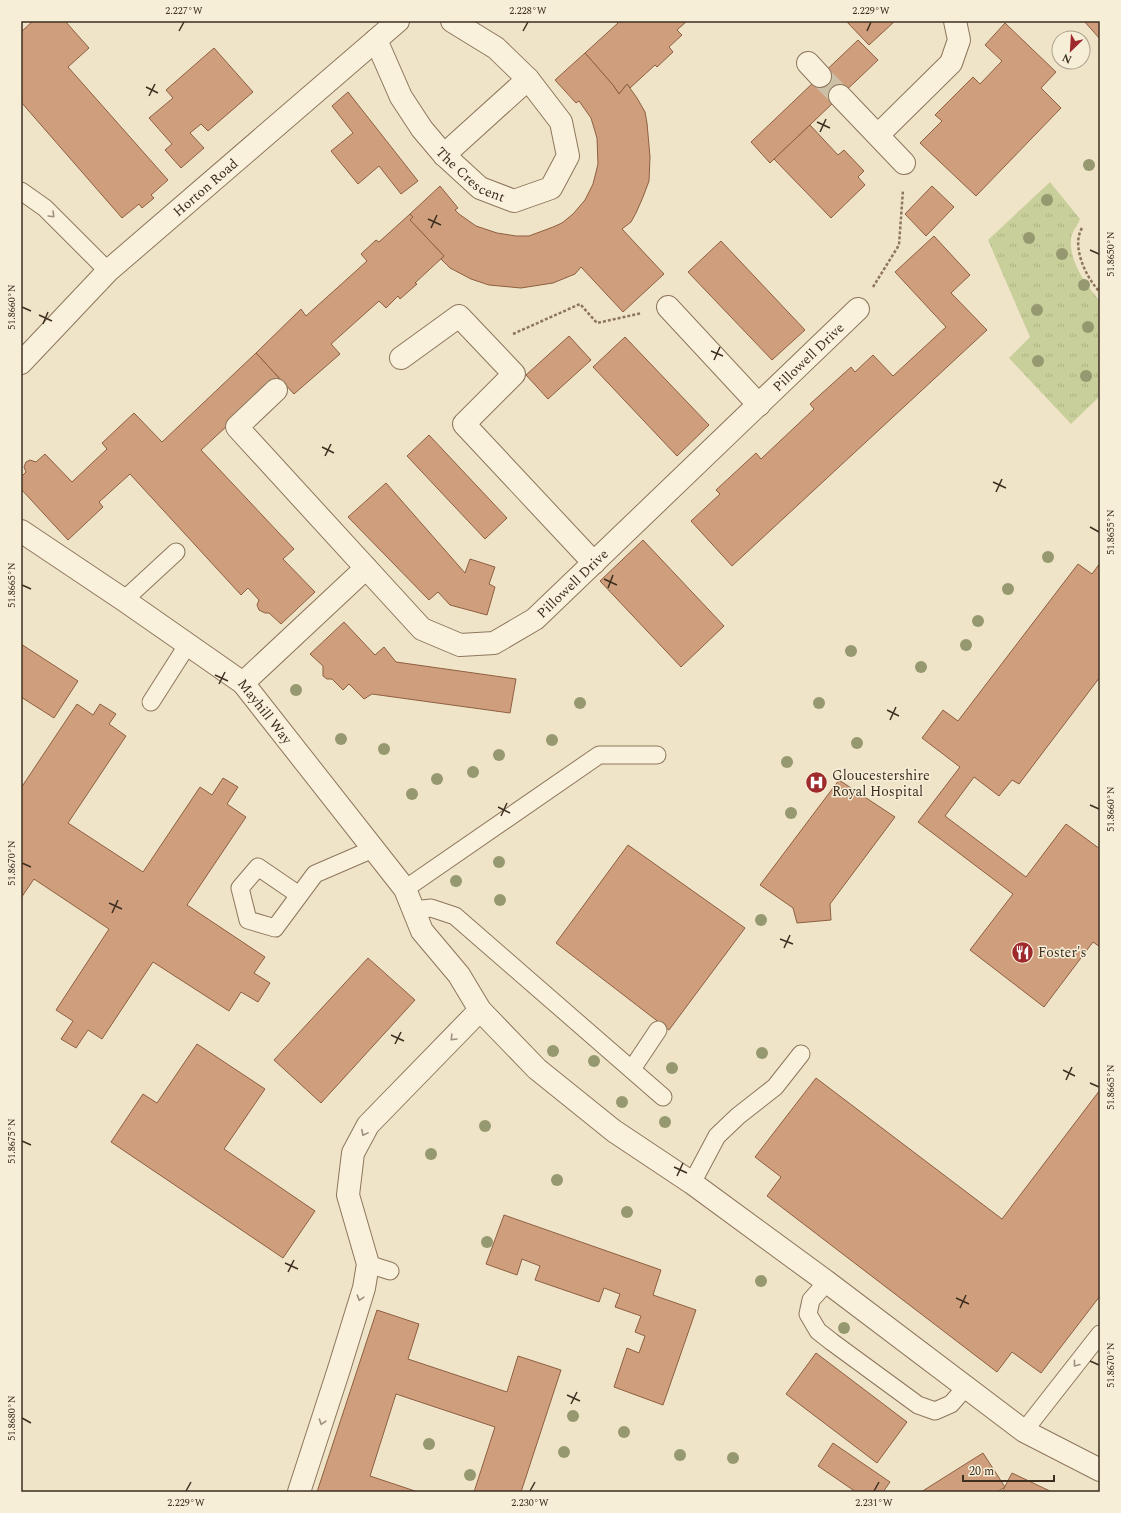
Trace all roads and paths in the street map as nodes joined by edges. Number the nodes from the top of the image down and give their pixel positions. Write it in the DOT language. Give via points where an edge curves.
graph roads {
  1 [pos="398,21"];
  2 [pos="452,21"];
  3 [pos="955,21"];
  4 [pos="376,40"];
  5 [pos="528,79"];
  6 [pos="840,96"];
  7 [pos="878,135"];
  8 [pos="444,155"];
  9 [pos="904,162"];
  10 [pos="21,191"];
  11 [pos="1082,228"];
  12 [pos="108,271"];
  13 [pos="1100,292"];
  14 [pos="668,307"];
  15 [pos="858,310"];
  16 [pos="488,346"];
  17 [pos="401,358"];
  18 [pos="21,363"];
  19 [pos="276,390"];
  20 [pos="758,405"];
  21 [pos="21,531"];
  22 [pos="176,552"];
  23 [pos="594,563"];
  24 [pos="366,568"];
  25 [pos="124,600"];
  26 [pos="188,644"];
  27 [pos="243,683"];
  28 [pos="151,702"];
  29 [pos="657,755"];
  30 [pos="373,849"];
  31 [pos="400,883"];
  32 [pos="299,895"];
  33 [pos="414,910"];
  34 [pos="480,1010"];
  35 [pos="658,1030"];
  36 [pos="801,1054"];
  37 [pos="632,1069"];
  38 [pos="663,1097"];
  39 [pos="692,1183"];
  40 [pos="368,1264"];
  41 [pos="390,1271"];
  42 [pos="827,1282"];
  43 [pos="1100,1334"];
  44 [pos="966,1387"];
  45 [pos="1024,1430"];
  46 [pos="1100,1470"];
  47 [pos="299,1492"];
  1 -- 4 [label="street, Horton Road"];
  2 -- 5 [label="street, The Crescent" via="496,48"];
  3 -- 7 [label="street" via="959,40 952,63"];
  4 -- 8 [label="street, The Crescent" via="402,97 422,129"];
  4 -- 12 [label="street, Horton Road"];
  5 -- 8 [label="street"];
  5 -- 8 [label="street, The Crescent" via="561,122 568,156 551,188 514,201 480,188"];
  6 -- 7 [label="street"];
  7 -- 9 [label="street"];
  9 -- 15 [label="path" via="899,245"];
  10 -- 12 [label="lane, one-way" via="45,208"];
  11 -- 13 [label="path" via="1078,235 1080,257"];
  12 -- 18 [label="street, Horton Road"];
  14 -- 16 [label="path" via="597,323 580,304"];
  14 -- 20 [label="street"];
  15 -- 20 [label="street, Pillowell Drive"];
  16 -- 17 [label="street" via="459,316"];
  16 -- 23 [label="street" via="514,374 464,424"];
  19 -- 24 [label="street, Pillowell Drive" via="237,427"];
  20 -- 23 [label="street, Pillowell Drive"];
  21 -- 25 [label="street, Mayhill Way"];
  22 -- 25 [label="lane"];
  23 -- 24 [label="street, Pillowell Drive" via="535,619 494,643 460,645 422,629"];
  24 -- 27 [label="street"];
  25 -- 26 [label="street, Mayhill Way"];
  26 -- 27 [label="street, Mayhill Way"];
  26 -- 28 [label="lane"];
  27 -- 30 [label="street, Mayhill Way"];
  29 -- 31 [label="lane" via="599,755"];
  30 -- 31 [label="street, Mayhill Way"];
  30 -- 32 [label="lane" via="314,874"];
  31 -- 33 [label="street, Mayhill Way"];
  33 -- 34 [label="street, Mayhill Way" via="422,931 459,975"];
  33 -- 37 [label="lane" via="431,908 455,916"];
  34 -- 39 [label="street, Mayhill Way" via="543,1074 614,1131"];
  34 -- 40 [label="street, one-way" via="368,1125 354,1153 348,1195"];
  35 -- 37 [label="lane"];
  36 -- 39 [label="lane" via="775,1087 717,1136"];
  37 -- 38 [label="lane"];
  39 -- 42 [label="street, Mayhill Way"];
  40 -- 41 [label="lane"];
  40 -- 47 [label="street, one-way" via="364,1288"];
  42 -- 44 [label="street, Mayhill Way"];
  42 -- 44 [label="lane" via="812,1300 808,1314 818,1331 832,1342 918,1405 935,1411 950,1404"];
  43 -- 45 [label="lane, one-way"];
  44 -- 45 [label="street, Mayhill Way"];
  45 -- 46 [label="street, Mayhill Way"];
}
